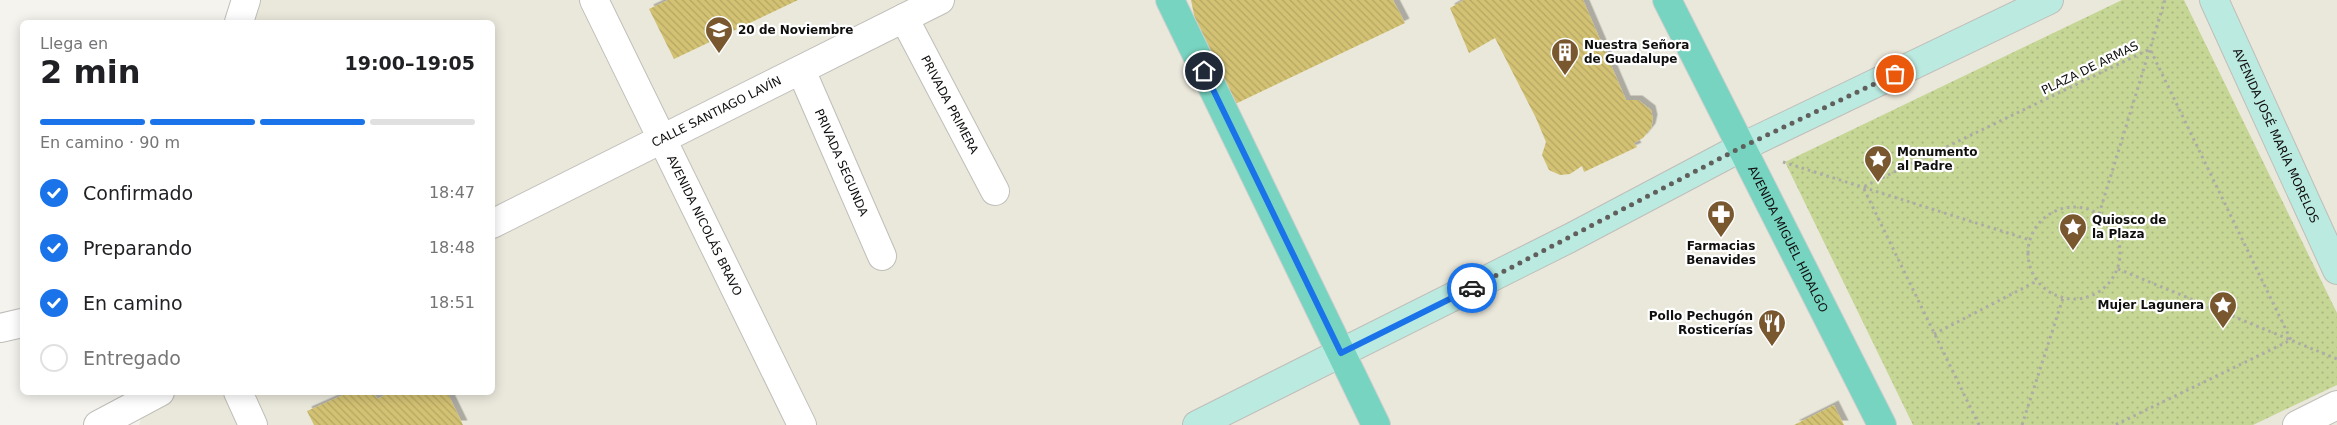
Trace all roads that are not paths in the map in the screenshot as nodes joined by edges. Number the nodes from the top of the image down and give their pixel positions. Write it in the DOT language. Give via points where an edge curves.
graph roads {
  1 [pos="246,0"];
  2 [pos="594,0"];
  3 [pos="940,0"];
  4 [pos="1170,0"];
  5 [pos="1667,0"];
  6 [pos="2049,0"];
  7 [pos="2214,0"];
  8 [pos="904,18"];
  9 [pos="240,20"];
  10 [pos="801,70"];
  11 [pos="662,139"];
  12 [pos="1740,148"];
  13 [pos="995,191"];
  14 [pos="495,222"];
  15 [pos="882,256"];
  16 [pos="2337,270"];
  17 [pos="20,323"];
  18 [pos="0,328"];
  19 [pos="1341,353"];
  20 [pos="155,395"];
  21 [pos="239,395"];
  22 [pos="2337,405"];
  23 [pos="132,409"];
  24 [pos="98,425"];
  25 [pos="253,425"];
  26 [pos="802,425"];
  27 [pos="1197,425"];
  28 [pos="1376,425"];
  29 [pos="1882,425"];
  30 [pos="2297,425"];
  1 -- 9 [label="street"];
  2 -- 11 [label="street, AVENIDA NICOLÁS BRAVO"];
  3 -- 8 [label="street, CALLE SANTIAGO LAVÍN"];
  4 -- 19 [label="main road"];
  5 -- 12 [label="main road, AVENIDA MIGUEL HIDALGO"];
  6 -- 12 [label="main road"];
  7 -- 16 [label="main road, AVENIDA JOSÉ MARÍA MORELOS"];
  8 -- 10 [label="street, CALLE SANTIAGO LAVÍN"];
  8 -- 13 [label="street, PRIVADA PRIMERA"];
  10 -- 11 [label="street, CALLE SANTIAGO LAVÍN"];
  10 -- 15 [label="street, PRIVADA SEGUNDA"];
  11 -- 14 [label="street, CALLE SANTIAGO LAVÍN"];
  11 -- 26 [label="street, AVENIDA NICOLÁS BRAVO"];
  12 -- 19 [label="main road"];
  12 -- 29 [label="main road, AVENIDA MIGUEL HIDALGO"];
  17 -- 18 [label="street"];
  19 -- 27 [label="main road"];
  19 -- 28 [label="main road"];
  20 -- 23 [label="street"];
  21 -- 25 [label="street"];
  22 -- 30 [label="street"];
  23 -- 24 [label="street"];
}
